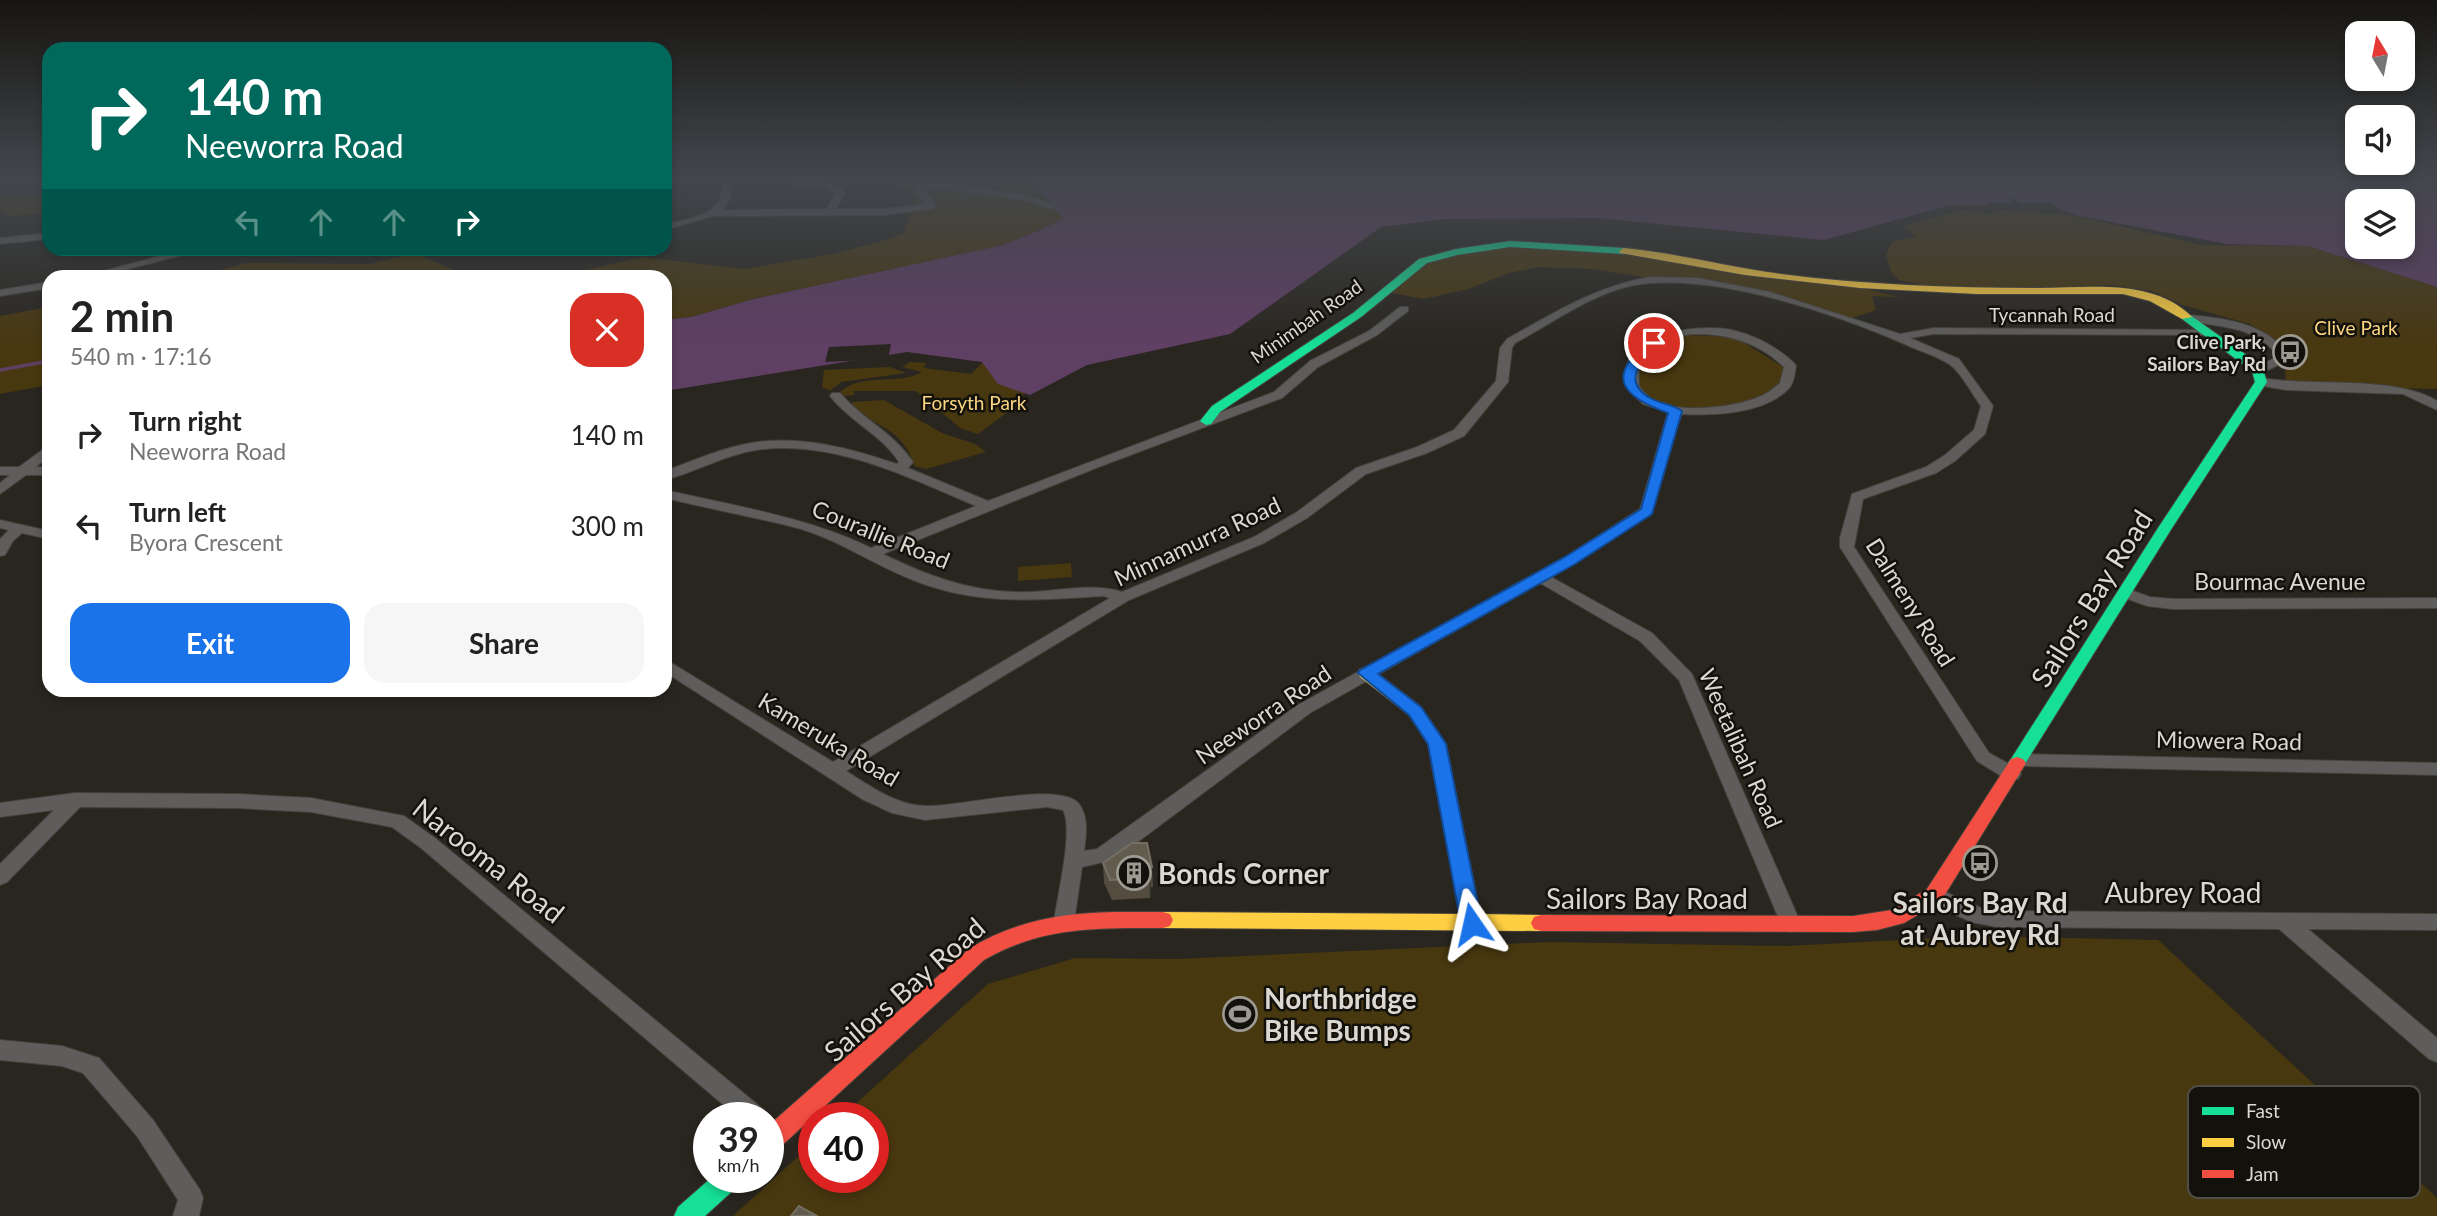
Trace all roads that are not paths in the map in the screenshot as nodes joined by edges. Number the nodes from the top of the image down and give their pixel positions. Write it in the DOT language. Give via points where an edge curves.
graph roads {
  1 [pos="42,237"];
  2 [pos="0,241"];
  3 [pos="172,256"];
  4 [pos="115,270"];
  5 [pos="42,286"];
  6 [pos="0,293"];
  7 [pos="2165,301"];
  8 [pos="1404,309"];
  9 [pos="2188,318"];
  10 [pos="2206,332"];
  11 [pos="1900,338"];
  12 [pos="2259,376"];
  13 [pos="836,396"];
  14 [pos="2437,406"];
  15 [pos="1675,411"];
  16 [pos="1206,422"];
  17 [pos="42,454"];
  18 [pos="42,464"];
  19 [pos="900,469"];
  20 [pos="0,471"];
  21 [pos="26,471"];
  22 [pos="42,471"];
  23 [pos="672,474"];
  24 [pos="0,490"];
  25 [pos="672,496"];
  26 [pos="989,507"];
  27 [pos="0,524"];
  28 [pos="20,528"];
  29 [pos="42,533"];
  30 [pos="0,552"];
  31 [pos="870,554"];
  32 [pos="1540,577"];
  33 [pos="2125,593"];
  34 [pos="1123,597"];
  35 [pos="2437,603"];
  36 [pos="672,668"];
  37 [pos="1366,673"];
  38 [pos="2016,767"];
  39 [pos="2437,769"];
  40 [pos="832,771"];
  41 [pos="75,800"];
  42 [pos="0,810"];
  43 [pos="1072,861"];
  44 [pos="0,877"];
  45 [pos="1934,895"];
  46 [pos="2284,921"];
  47 [pos="1064,922"];
  48 [pos="2437,922"];
  49 [pos="1472,924"];
  50 [pos="1791,924"];
  51 [pos="0,1050"];
  52 [pos="2437,1052"];
  53 [pos="737,1102"];
  54 [pos="784,1124"];
  55 [pos="712,1193"];
  56 [pos="186,1216"];
  57 [pos="687,1216"];
  1 -- 2 [label="street"];
  3 -- 4 [label="street"];
  5 -- 6 [label="street"];
  7 -- 9 [label="street, Sailors Bay Road"];
  7 -- 16 [label="street, Minimbah Road" via="2130,290 2051,292 1818,283 1614,250 1510,244 1423,261 1357,315 1216,409"];
  8 -- 16 [label="street" via="1373,333 1314,364 1278,395"];
  9 -- 10 [label="street, Sailors Bay Road"];
  9 -- 12 [label="street, Sailors Bay Road" via="2230,323 2273,343 2283,355"];
  10 -- 11 [label="street, Tycannah Road" via="1934,331"];
  10 -- 12 [label="street, Sailors Bay Road"];
  11 -- 34 [label="street, Minnamurra Road" via="1770,295 1714,283 1641,280 1615,287 1511,341 1502,382 1459,433 1361,471 1259,540"];
  11 -- 38 [label="street, Dalmeny Road" via="1955,362 1984,402 1986,413 1980,431 1950,458 1931,470 1857,497 1847,547 1983,757"];
  12 -- 14 [label="street" via="2286,386 2404,390"];
  12 -- 33 [label="street, Sailors Bay Road"];
  13 -- 19 [label="street" via="898,447 906,462"];
  15 -- 15 [label="street" via="1645,401 1631,385 1637,357 1659,340 1692,331 1727,331 1759,344 1790,366 1787,385 1764,401"];
  15 -- 32 [label="street, Neeworra Road" via="1647,511"];
  16 -- 26 [label="street, Minimbah Road"];
  17 -- 21 [label="street"];
  18 -- 21 [label="street"];
  19 -- 23 [label="street" via="826,450 768,444"];
  19 -- 26 [label="street"];
  20 -- 21 [label="street"];
  21 -- 22 [label="street"];
  21 -- 24 [label="street"];
  25 -- 31 [label="street, Courallie Road" via="805,526"];
  26 -- 31 [label="street, Minimbah Road"];
  27 -- 28 [label="street"];
  28 -- 29 [label="street"];
  28 -- 30 [label="street" via="7,538"];
  31 -- 34 [label="street, Courallie Road" via="918,577 967,591 1030,597 1104,591"];
  32 -- 37 [label="street, Neeworra Road"];
  32 -- 50 [label="street, Weetalibah Road" via="1646,637 1686,678"];
  33 -- 35 [label="street, Bourmac Avenue" via="2172,604"];
  33 -- 38 [label="street, Sailors Bay Road"];
  34 -- 40 [label="street, Minnamurra Road"];
  36 -- 40 [label="street, Kameruka Road"];
  37 -- 43 [label="street, Neeworra Road" via="1278,726 1116,848"];
  37 -- 49 [label="street" via="1415,711 1437,744"];
  38 -- 39 [label="street, Miowera Road"];
  38 -- 45 [label="street, Sailors Bay Road"];
  40 -- 43 [label="street, Kameruka Road" via="885,803 913,812 1046,800 1065,803 1079,826"];
  41 -- 42 [label="street, Narooma Road"];
  41 -- 44 [label="street"];
  41 -- 53 [label="street, Narooma Road" via="238,801 311,806 397,821"];
  43 -- 47 [label="street, Kameruka Road"];
  45 -- 46 [label="street, Aubrey Road" via="1978,916 1997,919"];
  45 -- 50 [label="street, Sailors Bay Road" via="1914,911 1890,920"];
  46 -- 48 [label="street, Aubrey Road"];
  46 -- 52 [label="street"];
  47 -- 49 [label="street, Sailors Bay Road"];
  47 -- 54 [label="street, Sailors Bay Road" via="1016,931 987,947"];
  49 -- 50 [label="street, Sailors Bay Road"];
  51 -- 56 [label="street" via="62,1056 91,1065 145,1128 191,1198"];
  55 -- 57 [label="street"];
}
